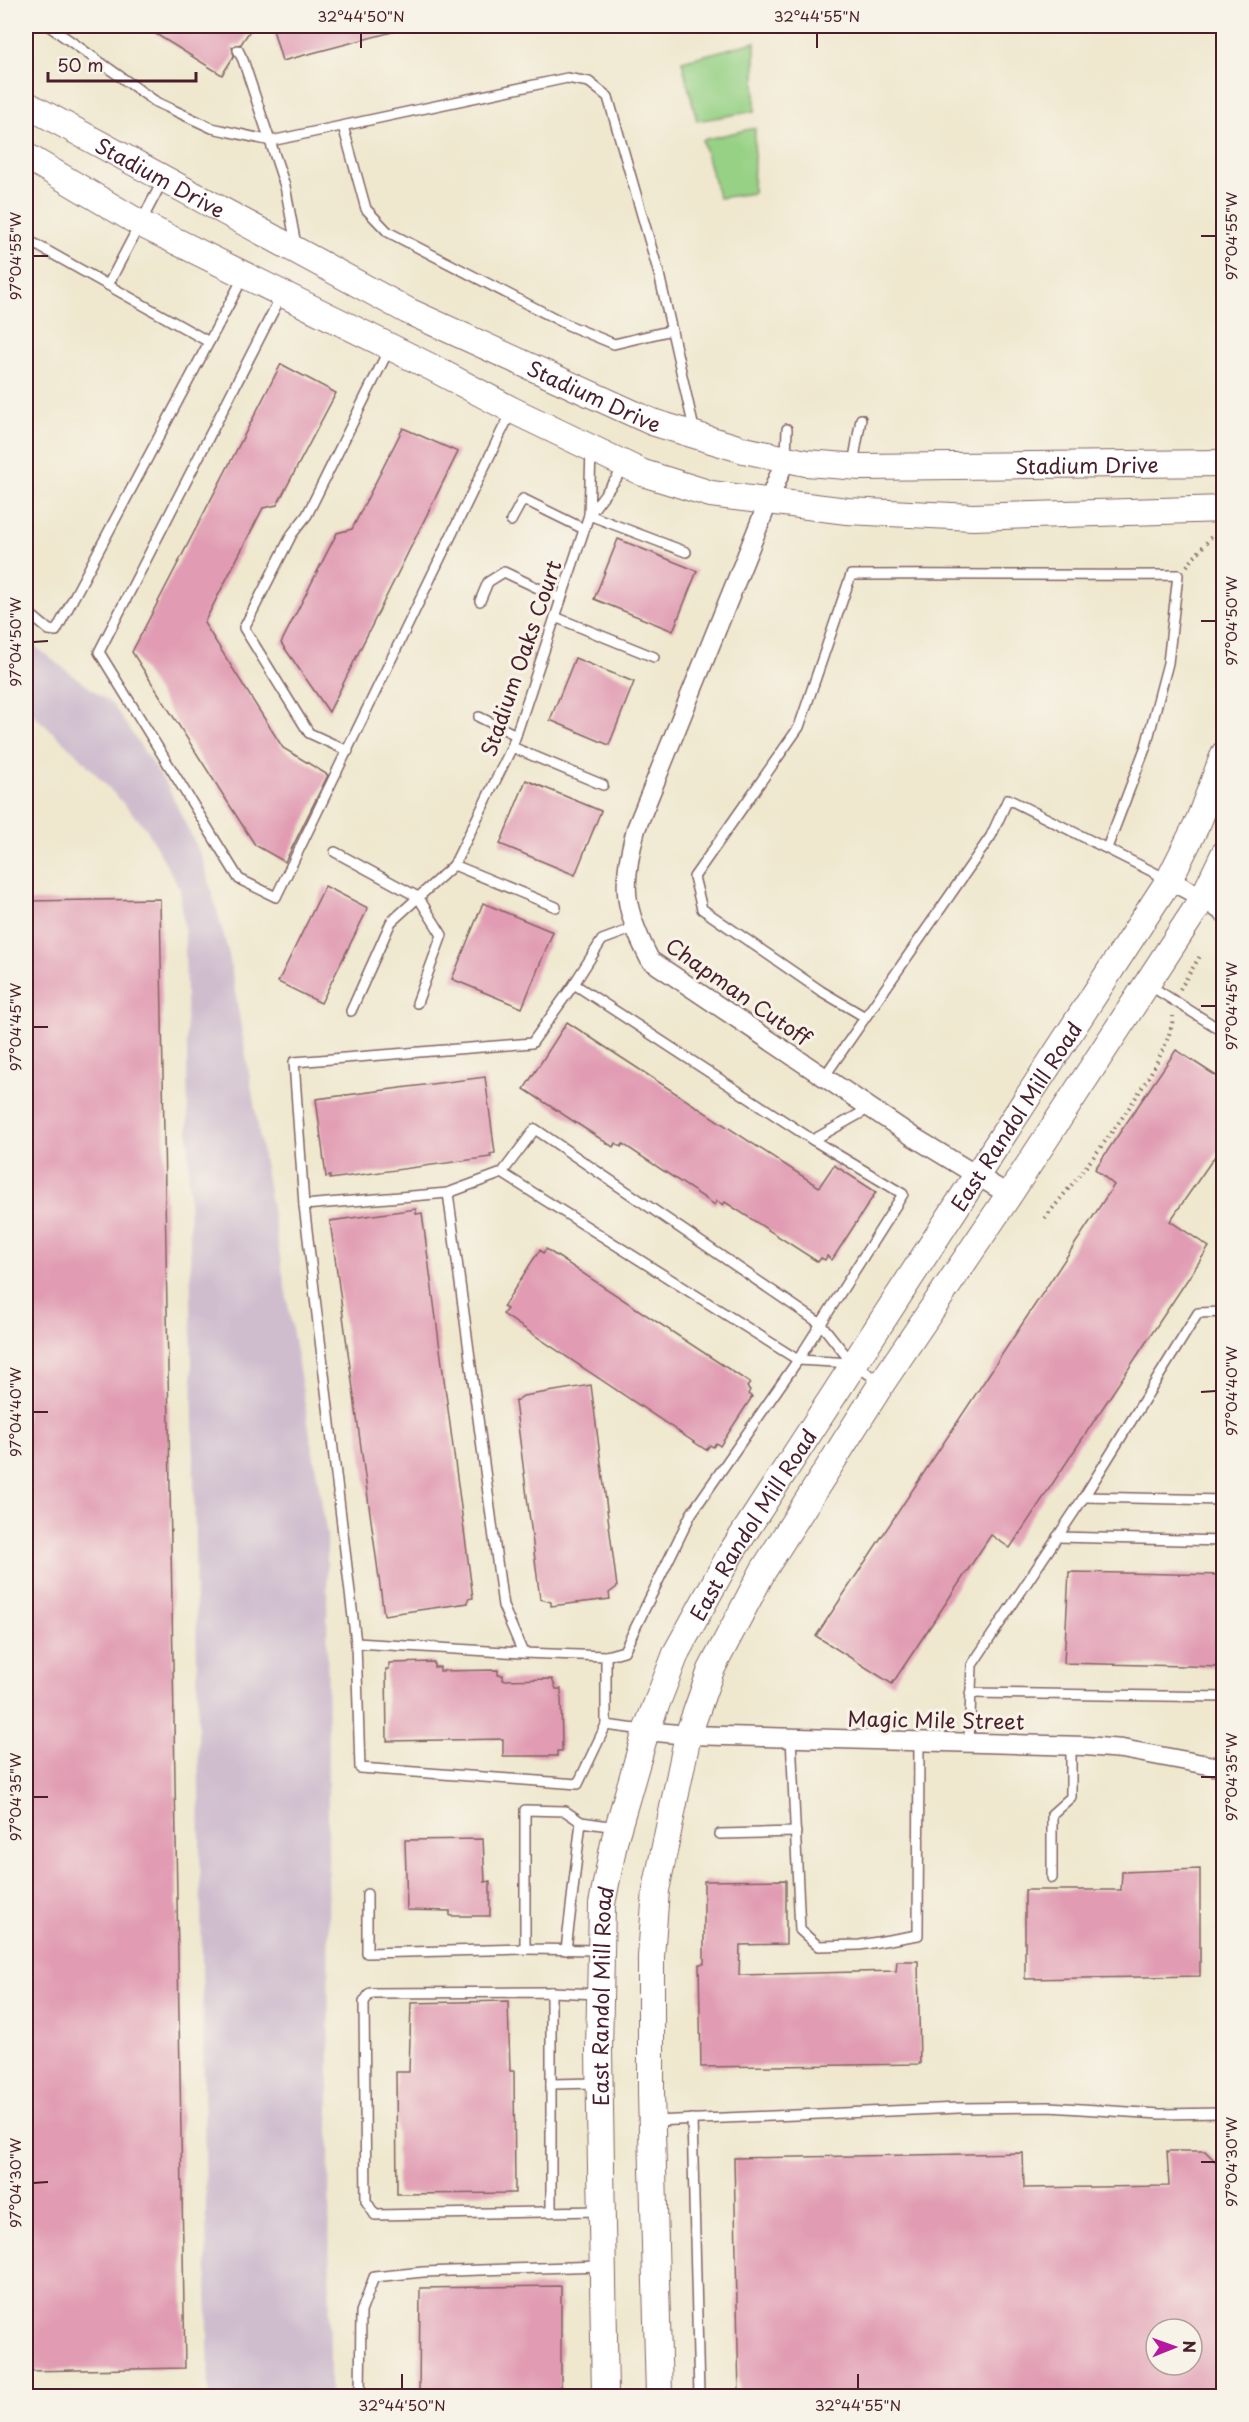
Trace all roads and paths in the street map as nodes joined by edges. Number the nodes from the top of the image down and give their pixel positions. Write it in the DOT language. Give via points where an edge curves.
graph roads {
  1 [pos="49,26"];
  2 [pos="237,50"];
  3 [pos="26,104"];
  4 [pos="343,126"];
  5 [pos="271,141"];
  6 [pos="26,156"];
  7 [pos="163,180"];
  8 [pos="141,224"];
  9 [pos="26,239"];
  10 [pos="297,250"];
  11 [pos="245,274"];
  12 [pos="108,285"];
  13 [pos="283,293"];
  14 [pos="408,311"];
  15 [pos="672,330"];
  16 [pos="209,342"];
  17 [pos="390,346"];
  18 [pos="512,410"];
  19 [pos="861,420"];
  20 [pos="787,429"];
  21 [pos="696,436"];
  22 [pos="591,448"];
  23 [pos="786,458"];
  24 [pos="1224,463"];
  25 [pos="627,465"];
  26 [pos="853,467"];
  27 [pos="768,502"];
  28 [pos="1224,509"];
  29 [pos="589,515"];
  30 [pos="511,521"];
  31 [pos="584,529"];
  32 [pos="1211,537"];
  33 [pos="686,552"];
  34 [pos="1178,575"];
  35 [pos="561,599"];
  36 [pos="480,601"];
  37 [pos="26,611"];
  38 [pos="555,616"];
  39 [pos="654,657"];
  40 [pos="479,717"];
  41 [pos="516,735"];
  42 [pos="512,747"];
  43 [pos="348,751"];
  44 [pos="1224,754"];
  45 [pos="603,785"];
  46 [pos="1107,849"];
  47 [pos="335,852"];
  48 [pos="1224,854"];
  49 [pos="454,865"];
  50 [pos="1169,880"];
  51 [pos="418,897"];
  52 [pos="1203,898"];
  53 [pos="556,907"];
  54 [pos="1224,913"];
  55 [pos="634,928"];
  56 [pos="1200,956"];
  57 [pos="574,984"];
  58 [pos="1147,984"];
  59 [pos="1173,1000"];
  60 [pos="417,1003"];
  61 [pos="351,1011"];
  62 [pos="865,1017"];
  63 [pos="1224,1032"];
  64 [pos="824,1077"];
  65 [pos="870,1108"];
  66 [pos="813,1140"];
  67 [pos="502,1173"];
  68 [pos="975,1174"];
  69 [pos="448,1192"];
  70 [pos="1009,1195"];
  71 [pos="304,1205"];
  72 [pos="1045,1218"];
  73 [pos="1224,1312"];
  74 [pos="821,1324"];
  75 [pos="798,1360"];
  76 [pos="852,1363"];
  77 [pos="882,1383"];
  78 [pos="1084,1497"];
  79 [pos="1224,1500"];
  80 [pos="1057,1537"];
  81 [pos="1224,1541"];
  82 [pos="356,1643"];
  83 [pos="523,1653"];
  84 [pos="606,1656"];
  85 [pos="970,1693"];
  86 [pos="1224,1697"];
  87 [pos="606,1725"];
  88 [pos="646,1731"];
  89 [pos="688,1735"];
  90 [pos="791,1737"];
  91 [pos="919,1741"];
  92 [pos="969,1742"];
  93 [pos="1071,1745"];
  94 [pos="1224,1768"];
  95 [pos="581,1822"];
  96 [pos="618,1827"];
  97 [pos="796,1832"];
  98 [pos="720,1834"];
  99 [pos="1052,1878"];
  100 [pos="367,1894"];
  101 [pos="525,1949"];
  102 [pos="566,1950"];
  103 [pos="600,1950"];
  104 [pos="551,1992"];
  105 [pos="599,1994"];
  106 [pos="600,2083"];
  107 [pos="551,2084"];
  108 [pos="1224,2113"];
  109 [pos="693,2119"];
  110 [pos="651,2121"];
  111 [pos="602,2211"];
  112 [pos="551,2212"];
  113 [pos="603,2266"];
  114 [pos="360,2397"];
  115 [pos="605,2397"];
  116 [pos="658,2397"];
  117 [pos="699,2397"];
  1 -- 5 [label="lane" via="156,102 212,128"];
  2 -- 5 [label="lane"];
  3 -- 7 [label="main road, Stadium Drive"];
  4 -- 5 [label="lane"];
  4 -- 15 [label="lane" via="366,209 388,232 568,325 614,344"];
  4 -- 15 [label="lane" via="567,78 589,82 608,97"];
  5 -- 10 [label="lane" via="285,186"];
  6 -- 8 [label="main road"];
  7 -- 8 [label="lane"];
  7 -- 10 [label="main road, Stadium Drive"];
  8 -- 11 [label="main road"];
  8 -- 12 [label="lane"];
  9 -- 12 [label="lane"];
  10 -- 14 [label="main road, Stadium Drive"];
  11 -- 13 [label="main road"];
  11 -- 16 [label="lane"];
  12 -- 16 [label="lane"];
  13 -- 17 [label="main road"];
  13 -- 43 [label="lane" via="99,652 238,879 276,897"];
  14 -- 17 [label="main road"];
  14 -- 21 [label="main road, Stadium Drive" via="652,422"];
  15 -- 21 [label="lane"];
  16 -- 37 [label="lane" via="56,631 49,630"];
  17 -- 18 [label="main road"];
  17 -- 43 [label="lane" via="307,515 292,534 244,628 309,733"];
  18 -- 22 [label="main road"];
  18 -- 43 [label="lane"];
  19 -- 26 [label="lane"];
  20 -- 23 [label="lane"];
  21 -- 23 [label="main road, Stadium Drive"];
  22 -- 25 [label="main road"];
  22 -- 29 [label="lane, Stadium Oaks Court"];
  23 -- 26 [label="main road, Stadium Drive"];
  23 -- 27 [label="street, Chapman Cutoff"];
  24 -- 26 [label="main road, Stadium Drive"];
  25 -- 27 [label="main road" via="711,494"];
  25 -- 29 [label="lane, Stadium Oaks Court"];
  27 -- 28 [label="main road" via="847,511 973,517"];
  27 -- 55 [label="street, Chapman Cutoff" via="636,829 626,868"];
  29 -- 31 [label="lane, Stadium Oaks Court"];
  29 -- 33 [label="lane"];
  30 -- 31 [label="lane" via="523,499"];
  31 -- 35 [label="lane, Stadium Oaks Court"];
  32 -- 34 [label="path"];
  34 -- 46 [label="lane" via="1168,663 1146,746"];
  34 -- 62 [label="lane" via="851,575 799,727 694,877 702,909"];
  35 -- 36 [label="lane" via="504,572 488,582"];
  35 -- 38 [label="lane, Stadium Oaks Court"];
  38 -- 39 [label="lane"];
  38 -- 41 [label="lane, Stadium Oaks Court"];
  40 -- 41 [label="lane"];
  41 -- 42 [label="lane, Stadium Oaks Court"];
  42 -- 45 [label="lane"];
  42 -- 49 [label="lane, Stadium Oaks Court"];
  44 -- 50 [label="main road, East Randol Mill Road" via="1199,820"];
  46 -- 50 [label="lane"];
  46 -- 62 [label="lane" via="1008,799 991,836"];
  47 -- 51 [label="lane"];
  48 -- 52 [label="main road, East Randol Mill Road"];
  49 -- 51 [label="lane, Stadium Oaks Court"];
  49 -- 53 [label="lane"];
  50 -- 52 [label="street"];
  50 -- 68 [label="main road, East Randol Mill Road"];
  51 -- 60 [label="lane" via="442,935"];
  51 -- 61 [label="lane, Stadium Oaks Court" via="391,922"];
  52 -- 54 [label="street"];
  52 -- 58 [label="main road, East Randol Mill Road"];
  55 -- 57 [label="lane" via="602,940"];
  55 -- 64 [label="street, Chapman Cutoff" via="650,960"];
  56 -- 59 [label="path"];
  57 -- 66 [label="lane"];
  57 -- 71 [label="lane" via="532,1043 294,1062"];
  58 -- 59 [label="lane"];
  58 -- 70 [label="main road, East Randol Mill Road"];
  59 -- 63 [label="lane"];
  59 -- 72 [label="path" via="1172,1025 1151,1073"];
  62 -- 64 [label="lane"];
  64 -- 65 [label="street, Chapman Cutoff"];
  65 -- 66 [label="lane"];
  65 -- 68 [label="street, Chapman Cutoff"];
  66 -- 74 [label="lane" via="903,1194"];
  67 -- 69 [label="lane"];
  67 -- 74 [label="lane" via="535,1129"];
  67 -- 75 [label="lane"];
  68 -- 70 [label="street, Chapman Cutoff"];
  68 -- 76 [label="main road, East Randol Mill Road"];
  69 -- 71 [label="lane"];
  69 -- 83 [label="lane" via="503,1606"];
  70 -- 77 [label="main road, East Randol Mill Road"];
  71 -- 82 [label="lane"];
  73 -- 78 [label="lane" via="1198,1313"];
  74 -- 75 [label="lane"];
  74 -- 76 [label="lane"];
  75 -- 76 [label="lane"];
  75 -- 84 [label="lane" via="691,1514 624,1651"];
  76 -- 77 [label="lane"];
  76 -- 88 [label="main road, East Randol Mill Road" via="731,1553 677,1651"];
  77 -- 89 [label="main road, East Randol Mill Road" via="763,1571 711,1670"];
  78 -- 79 [label="lane"];
  78 -- 80 [label="lane"];
  80 -- 81 [label="lane"];
  80 -- 85 [label="lane" via="972,1665"];
  82 -- 83 [label="lane"];
  82 -- 87 [label="lane" via="360,1768 578,1784"];
  83 -- 84 [label="lane"];
  84 -- 87 [label="lane"];
  85 -- 86 [label="lane"];
  85 -- 92 [label="lane"];
  87 -- 88 [label="lane"];
  88 -- 89 [label="street, Magic Mile Street"];
  88 -- 96 [label="main road, East Randol Mill Road"];
  89 -- 90 [label="street, Magic Mile Street"];
  89 -- 110 [label="main road, East Randol Mill Road" via="656,1890 651,1957"];
  90 -- 91 [label="street, Magic Mile Street"];
  90 -- 97 [label="lane"];
  91 -- 92 [label="street, Magic Mile Street"];
  91 -- 97 [label="lane" via="918,1935 860,1946 818,1946 800,1930"];
  92 -- 93 [label="street, Magic Mile Street"];
  93 -- 94 [label="street, Magic Mile Street" via="1122,1749"];
  93 -- 99 [label="lane" via="1071,1797 1052,1815"];
  95 -- 96 [label="lane"];
  95 -- 101 [label="lane" via="565,1811 525,1810"];
  95 -- 102 [label="lane"];
  96 -- 103 [label="main road, East Randol Mill Road" via="602,1904"];
  97 -- 98 [label="lane"];
  100 -- 101 [label="lane" via="367,1953"];
  101 -- 102 [label="lane"];
  102 -- 103 [label="lane"];
  103 -- 105 [label="main road, East Randol Mill Road"];
  104 -- 105 [label="lane"];
  104 -- 107 [label="lane"];
  104 -- 112 [label="lane" via="370,1993 364,2002 366,2201 375,2215"];
  105 -- 106 [label="main road, East Randol Mill Road"];
  106 -- 107 [label="lane"];
  106 -- 111 [label="main road, East Randol Mill Road"];
  107 -- 112 [label="lane"];
  108 -- 109 [label="lane" via="993,2107"];
  109 -- 110 [label="lane"];
  109 -- 117 [label="lane"];
  110 -- 116 [label="main road, East Randol Mill Road"];
  111 -- 112 [label="lane"];
  111 -- 113 [label="main road, East Randol Mill Road"];
  113 -- 114 [label="lane" via="374,2277 361,2312"];
  113 -- 115 [label="main road, East Randol Mill Road"];
}
